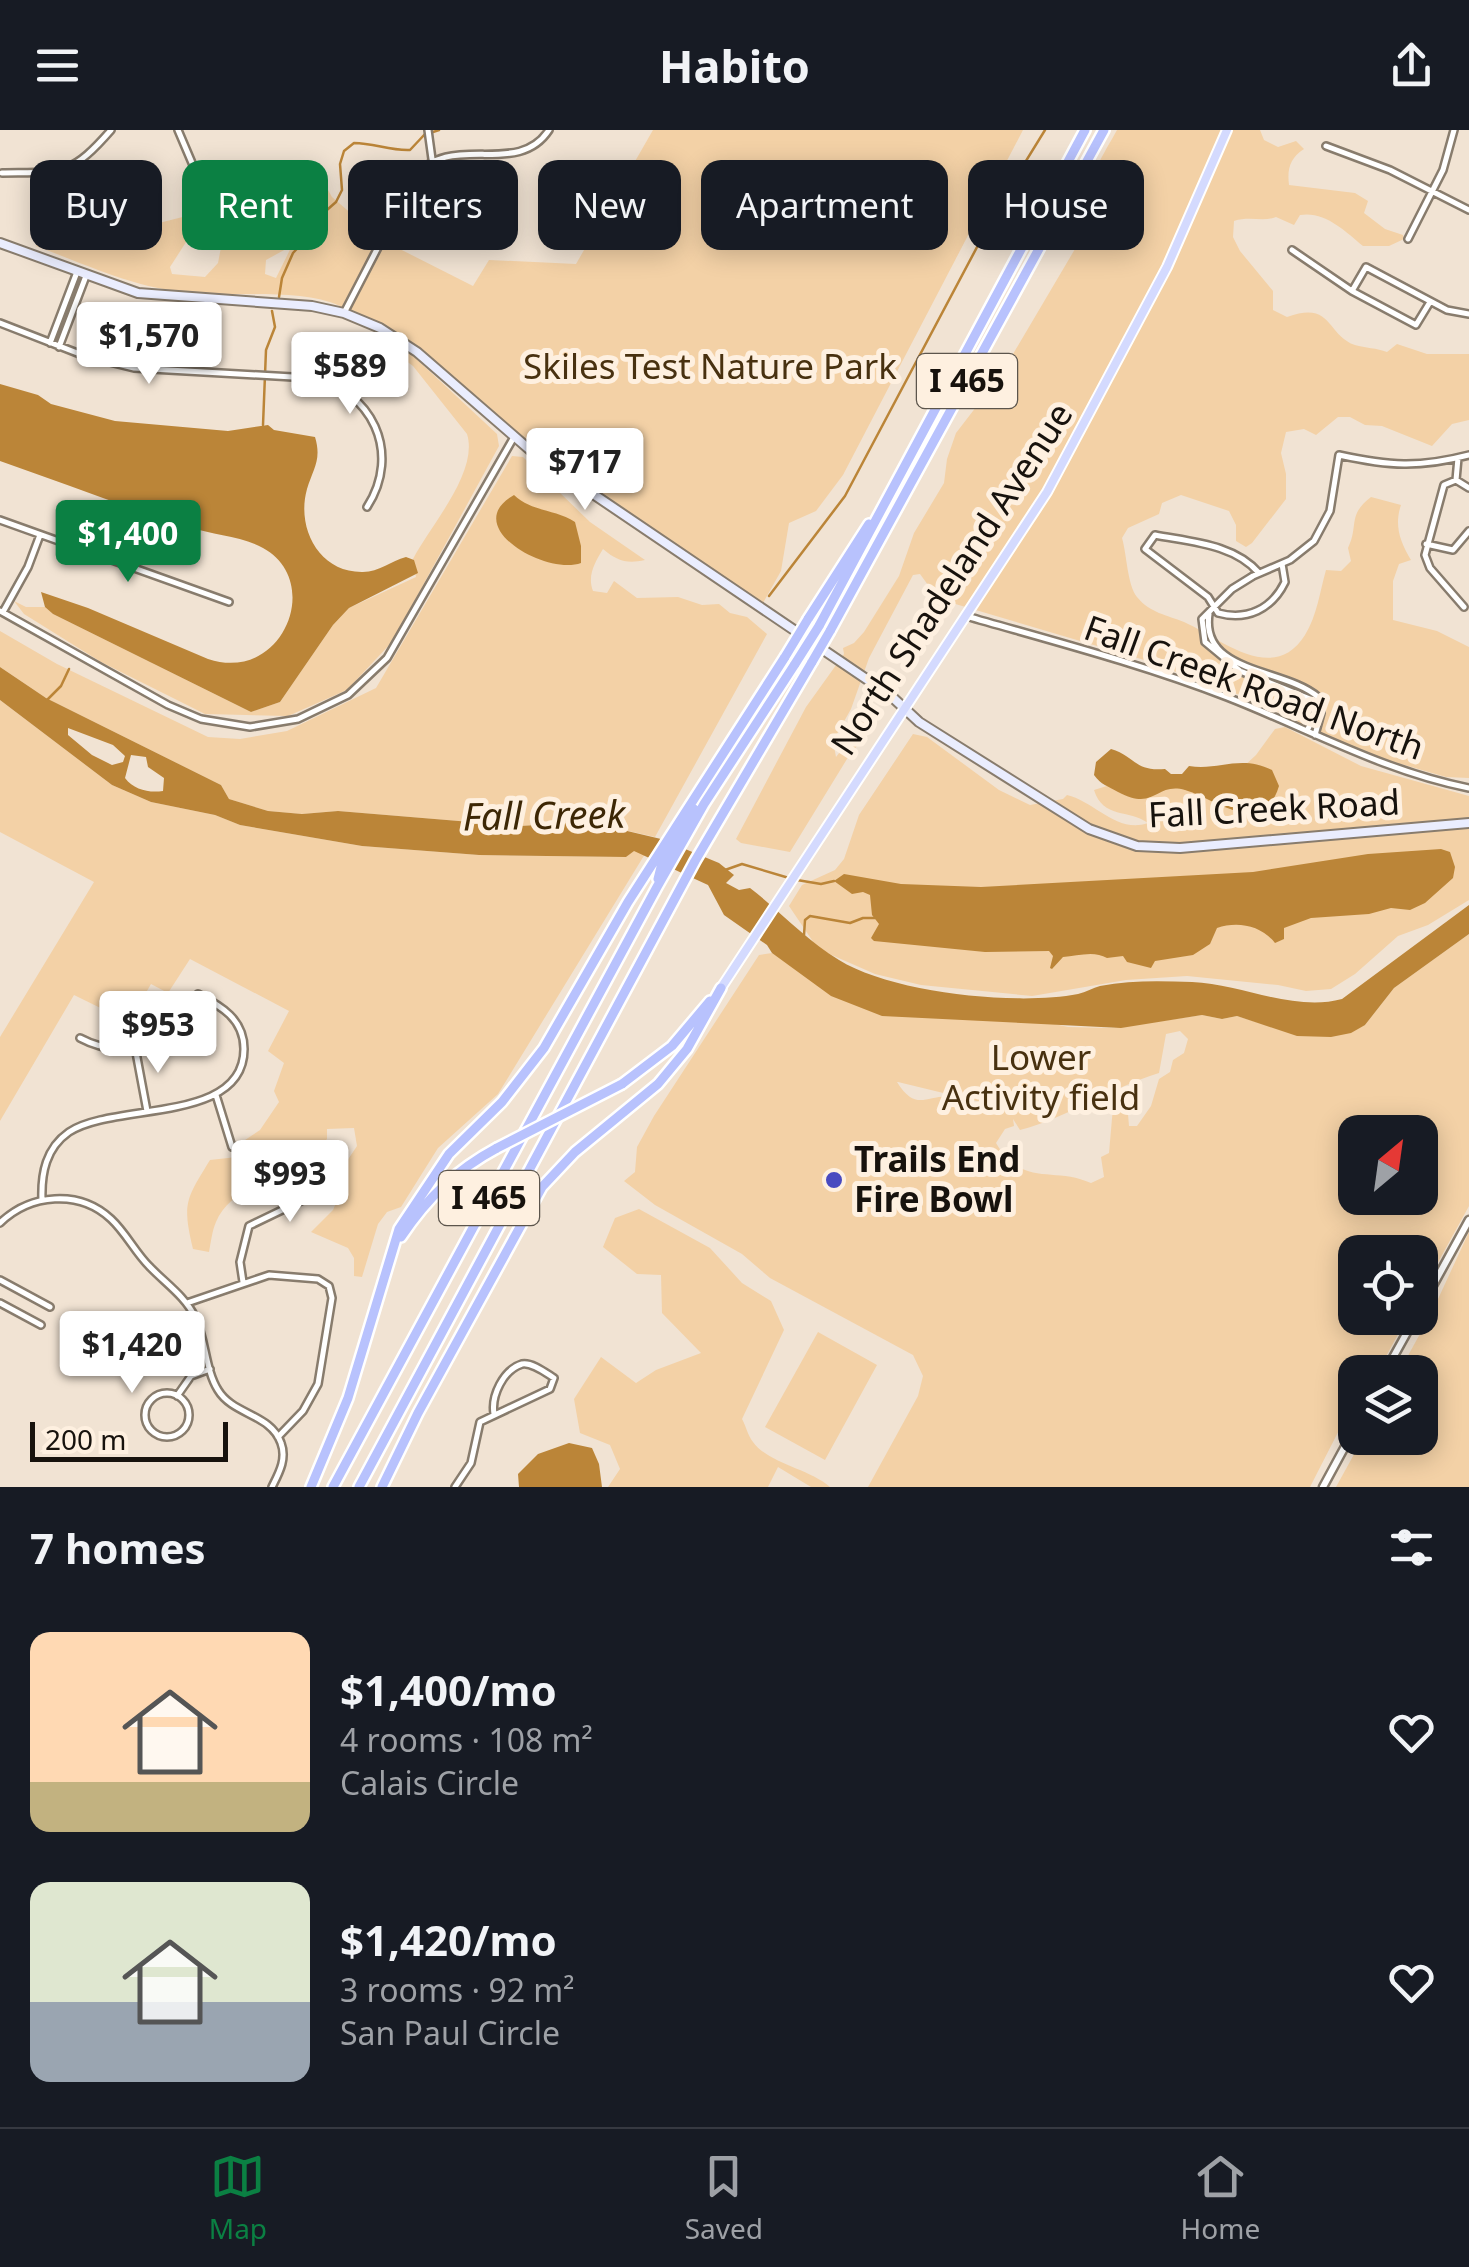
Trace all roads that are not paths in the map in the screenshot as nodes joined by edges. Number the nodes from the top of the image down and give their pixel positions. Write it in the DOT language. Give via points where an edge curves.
graph roads {
  1 [pos="110,130"];
  2 [pos="178,130"];
  3 [pos="428,130"];
  4 [pos="549,130"];
  5 [pos="1085,130"];
  6 [pos="1104,130"];
  7 [pos="1226,130"];
  8 [pos="1454,130"];
  9 [pos="1326,146"];
  10 [pos="432,159"];
  11 [pos="191,160"];
  12 [pos="2,173"];
  13 [pos="1433,191"];
  14 [pos="1469,210"];
  15 [pos="1408,239"];
  16 [pos="0,243"];
  17 [pos="1292,250"];
  18 [pos="82,274"];
  19 [pos="1352,291"];
  20 [pos="1430,302"];
  21 [pos="344,313"];
  22 [pos="1469,314"];
  23 [pos="0,323"];
  24 [pos="55,345"];
  25 [pos="514,437"];
  26 [pos="1469,456"];
  27 [pos="1458,458"];
  28 [pos="1456,480"];
  29 [pos="1469,488"];
  30 [pos="893,489"];
  31 [pos="367,507"];
  32 [pos="0,520"];
  33 [pos="1469,531"];
  34 [pos="40,535"];
  35 [pos="1426,544"];
  36 [pos="1282,564"];
  37 [pos="1259,573"];
  38 [pos="229,602"];
  39 [pos="1464,607"];
  40 [pos="1212,608"];
  41 [pos="1,612"];
  42 [pos="966,616"];
  43 [pos="904,708"];
  44 [pos="1307,731"];
  45 [pos="1315,735"];
  46 [pos="1469,788"];
  47 [pos="699,802"];
  48 [pos="1469,823"];
  49 [pos="721,988"];
  50 [pos="80,1038"];
  51 [pos="134,1048"];
  52 [pos="216,1095"];
  53 [pos="147,1111"];
  54 [pos="232,1148"];
  55 [pos="336,1170"];
  56 [pos="42,1200"];
  57 [pos="1469,1220"];
  58 [pos="0,1223"];
  59 [pos="391,1252"];
  60 [pos="1438,1276"];
  61 [pos="0,1280"];
  62 [pos="243,1282"];
  63 [pos="0,1302"];
  64 [pos="187,1303"];
  65 [pos="50,1308"];
  66 [pos="41,1325"];
  67 [pos="210,1370"];
  68 [pos="177,1396"];
  69 [pos="494,1414"];
  70 [pos="278,1437"];
  71 [pos="1340,1455"];
  72 [pos="272,1487"];
  73 [pos="310,1487"];
  74 [pos="333,1487"];
  75 [pos="358,1487"];
  76 [pos="382,1487"];
  77 [pos="455,1487"];
  78 [pos="1322,1487"];
  1 -- 12 [label="street" via="71,168"];
  2 -- 11 [label="street"];
  3 -- 10 [label="street"];
  4 -- 10 [label="street" via="521,151 454,151"];
  5 -- 30 [label="highway, I 465"];
  6 -- 75 [label="highway, I 465, bridge" via="830,631 665,916"];
  7 -- 42 [label="main road, North Shadeland Avenue" via="1177,247 1078,439"];
  8 -- 13 [label="street"];
  9 -- 13 [label="street"];
  10 -- 21 [label="street" via="415,176"];
  13 -- 14 [label="street"];
  13 -- 15 [label="street"];
  16 -- 18 [label="main road, Fall Creek Road"];
  17 -- 19 [label="street"];
  18 -- 21 [label="main road, Fall Creek Road" via="155,296"];
  18 -- 24 [label="street"];
  19 -- 20 [label="street" via="1416,325"];
  19 -- 20 [label="street" via="1366,267"];
  20 -- 22 [label="street"];
  21 -- 25 [label="main road, Fall Creek Road" via="404,342"];
  23 -- 24 [label="street"];
  24 -- 31 [label="street" via="134,368 322,380 347,391 377,429 383,458"];
  25 -- 41 [label="street" via="388,658 353,692 307,716 250,727 201,719"];
  25 -- 43 [label="main road, Fall Creek Road"];
  26 -- 27 [label="street"];
  27 -- 28 [label="street"];
  27 -- 36 [label="street" via="1419,466 1339,456 1326,522 1310,545"];
  28 -- 29 [label="street"];
  28 -- 35 [label="street" via="1444,485"];
  30 -- 47 [label="highway, I 465, bridge" via="819,626"];
  30 -- 47 [label="highway, bridge" via="716,764"];
  32 -- 34 [label="street"];
  33 -- 35 [label="street" via="1453,550"];
  34 -- 38 [label="street"];
  34 -- 41 [label="street"];
  35 -- 39 [label="street" via="1428,566"];
  36 -- 37 [label="street"];
  36 -- 40 [label="street" via="1282,588 1260,610 1228,616"];
  37 -- 40 [label="street"];
  37 -- 40 [label="street" via="1228,550 1156,535 1145,549 1208,596"];
  40 -- 44 [label="street" via="1202,620 1210,648 1240,671 1310,698 1314,714"];
  40 -- 45 [label="street" via="1209,635 1228,656 1318,697"];
  42 -- 43 [label="main road, North Shadeland Avenue"];
  42 -- 44 [label="street, Fall Creek Road North" via="1172,678"];
  43 -- 48 [label="main road, Fall Creek Road" via="1072,819 1130,844 1195,847"];
  43 -- 49 [label="main road, North Shadeland Avenue"];
  44 -- 45 [label="street, Fall Creek Road North"];
  45 -- 46 [label="street, Fall Creek Road North" via="1393,769"];
  47 -- 59 [label="highway" via="628,902 536,1060 436,1172"];
  47 -- 74 [label="highway, I 465"];
  49 -- 59 [label="highway, bridge" via="672,1046 622,1084 467,1165 440,1188"];
  49 -- 76 [label="highway" via="682,1057 558,1169 523,1218"];
  50 -- 51 [label="street" via="110,1049"];
  51 -- 52 [label="street" via="173,1028 198,994 229,1013 243,1040 240,1070"];
  51 -- 53 [label="street"];
  52 -- 53 [label="street"];
  52 -- 54 [label="street"];
  53 -- 56 [label="street" via="86,1124 64,1136 44,1167"];
  55 -- 62 [label="street" via="306,1199 249,1226 240,1262"];
  56 -- 58 [label="street"];
  56 -- 64 [label="street" via="72,1200 102,1212"];
  57 -- 60 [label="street"];
  59 -- 73 [label="highway" via="348,1398"];
  61 -- 65 [label="street"];
  62 -- 64 [label="street"];
  62 -- 70 [label="street" via="269,1275 318,1279 332,1300 318,1384"];
  63 -- 66 [label="street"];
  64 -- 67 [label="street"];
  67 -- 68 [label="street" via="191,1376"];
  67 -- 70 [label="street" via="224,1398"];
  68 -- 68 [label="street" via="162,1394 148,1405 147,1425 160,1436 176,1435 187,1423 187,1407"];
  69 -- 69 [label="street" via="550,1389 554,1380 522,1364 502,1382"];
  69 -- 77 [label="street" via="478,1424 471,1463"];
  70 -- 72 [label="street" via="283,1459"];
  71 -- 78 [label="street"];
}
